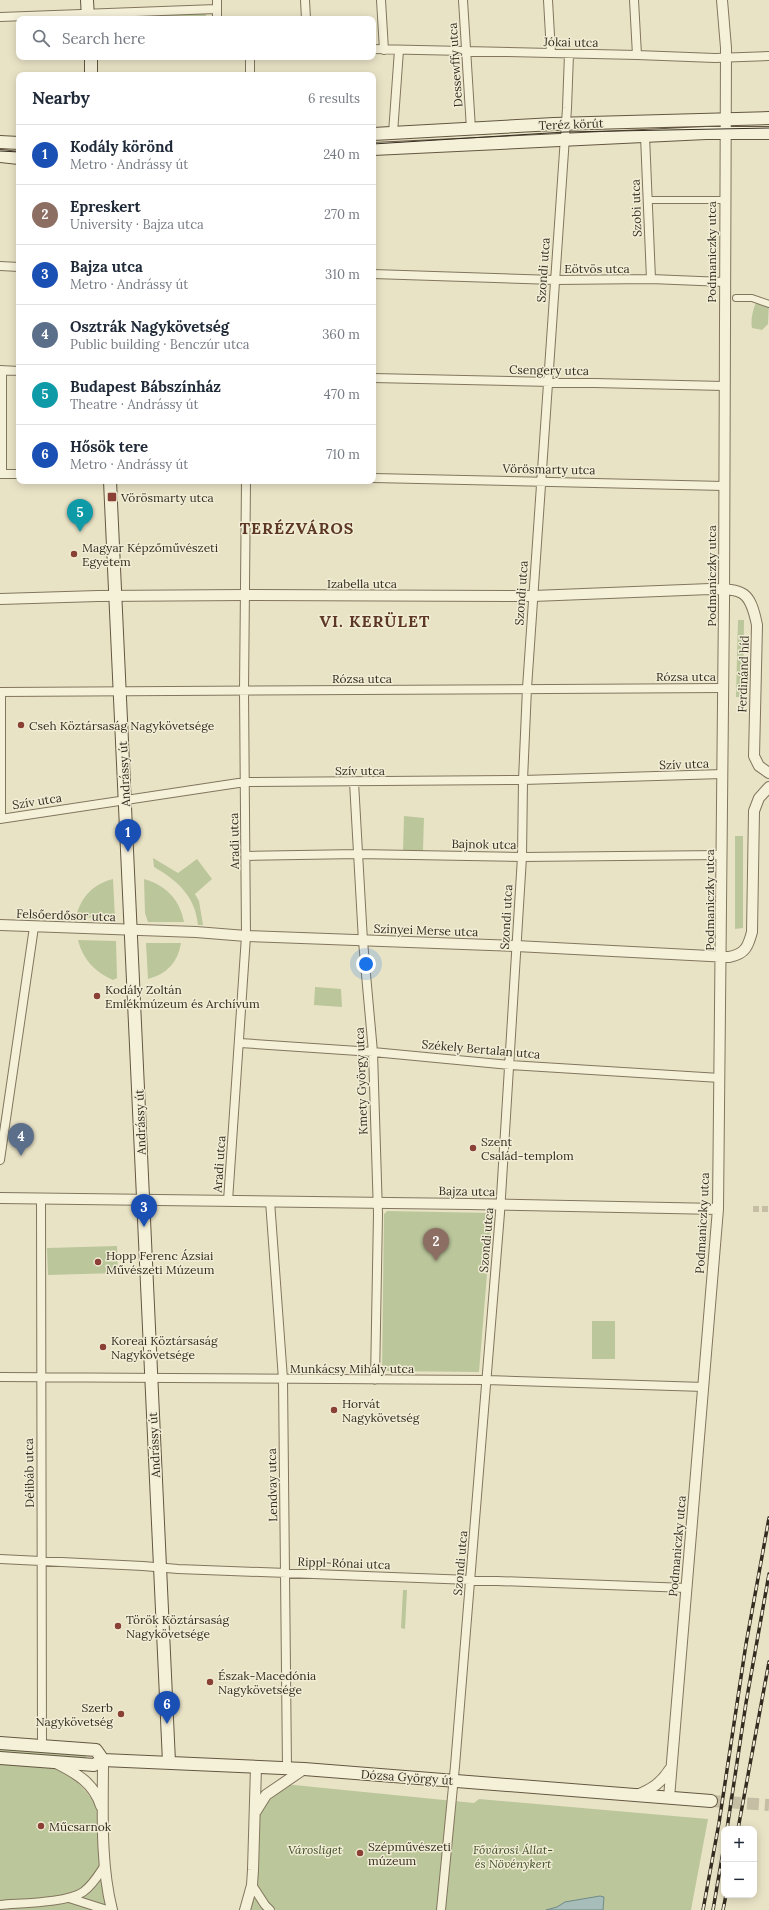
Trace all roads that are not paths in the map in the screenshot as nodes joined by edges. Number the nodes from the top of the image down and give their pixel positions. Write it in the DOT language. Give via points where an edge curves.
graph roads {
  1 [pos="87,0"];
  2 [pos="217,0"];
  3 [pos="305,0"];
  4 [pos="381,0"];
  5 [pos="463,0"];
  6 [pos="548,0"];
  7 [pos="634,0"];
  8 [pos="722,0"];
  9 [pos="216,9"];
  10 [pos="88,16"];
  11 [pos="217,16"];
  12 [pos="306,16"];
  13 [pos="0,17"];
  14 [pos="16,17"];
  15 [pos="376,49"];
  16 [pos="384,50"];
  17 [pos="399,50"];
  18 [pos="467,51"];
  19 [pos="551,53"];
  20 [pos="569,54"];
  21 [pos="637,55"];
  22 [pos="769,56"];
  23 [pos="725,58"];
  24 [pos="90,60"];
  25 [pos="250,60"];
  26 [pos="91,72"];
  27 [pos="250,72"];
  28 [pos="769,118"];
  29 [pos="724,119"];
  30 [pos="566,124"];
  31 [pos="471,129"];
  32 [pos="393,133"];
  33 [pos="724,133"];
  34 [pos="769,133"];
  35 [pos="376,134"];
  36 [pos="645,136"];
  37 [pos="564,140"];
  38 [pos="0,142"];
  39 [pos="16,143"];
  40 [pos="376,149"];
  41 [pos="0,156"];
  42 [pos="16,158"];
  43 [pos="648,200"];
  44 [pos="724,200"];
  45 [pos="0,266"];
  46 [pos="16,267"];
  47 [pos="376,274"];
  48 [pos="651,279"];
  49 [pos="555,280"];
  50 [pos="724,282"];
  51 [pos="736,298"];
  52 [pos="769,304"];
  53 [pos="1,370"];
  54 [pos="16,371"];
  55 [pos="376,378"];
  56 [pos="547,382"];
  57 [pos="724,386"];
  58 [pos="1,474"];
  59 [pos="16,474"];
  60 [pos="376,478"];
  61 [pos="540,481"];
  62 [pos="110,484"];
  63 [pos="246,484"];
  64 [pos="724,486"];
  65 [pos="724,589"];
  66 [pos="244,595"];
  67 [pos="116,596"];
  68 [pos="533,596"];
  69 [pos="0,599"];
  70 [pos="527,688"];
  71 [pos="723,688"];
  72 [pos="244,691"];
  73 [pos="0,692"];
  74 [pos="121,692"];
  75 [pos="769,773"];
  76 [pos="723,774"];
  77 [pos="523,780"];
  78 [pos="245,782"];
  79 [pos="354,782"];
  80 [pos="769,787"];
  81 [pos="125,800"];
  82 [pos="1,819"];
  83 [pos="358,854"];
  84 [pos="246,856"];
  85 [pos="722,856"];
  86 [pos="522,857"];
  87 [pos="0,925"];
  88 [pos="34,927"];
  89 [pos="131,931"];
  90 [pos="246,936"];
  91 [pos="363,941"];
  92 [pos="516,946"];
  93 [pos="721,956"];
  94 [pos="240,1043"];
  95 [pos="374,1052"];
  96 [pos="510,1064"];
  97 [pos="720,1078"];
  98 [pos="0,1160"];
  99 [pos="0,1198"];
  100 [pos="41,1199"];
  101 [pos="143,1199"];
  102 [pos="228,1201"];
  103 [pos="270,1201"];
  104 [pos="377,1203"];
  105 [pos="501,1204"];
  106 [pos="718,1209"];
  107 [pos="151,1376"];
  108 [pos="0,1377"];
  109 [pos="40,1377"];
  110 [pos="283,1379"];
  111 [pos="375,1380"];
  112 [pos="486,1380"];
  113 [pos="704,1387"];
  114 [pos="0,1559"];
  115 [pos="43,1560"];
  116 [pos="160,1567"];
  117 [pos="286,1573"];
  118 [pos="470,1580"];
  119 [pos="687,1588"];
  120 [pos="0,1743"];
  121 [pos="42,1746"];
  122 [pos="0,1758"];
  123 [pos="103,1760"];
  124 [pos="55,1762"];
  125 [pos="169,1762"];
  126 [pos="256,1767"];
  127 [pos="671,1767"];
  128 [pos="287,1768"];
  129 [pos="304,1769"];
  130 [pos="454,1781"];
  131 [pos="636,1795"];
  132 [pos="669,1798"];
  133 [pos="711,1801"];
  134 [pos="103,1811"];
  135 [pos="255,1813"];
  136 [pos="105,1865"];
  137 [pos="252,1885"];
  138 [pos="68,1898"];
  139 [pos="0,1905"];
  140 [pos="106,1910"];
  141 [pos="112,1910"];
  142 [pos="245,1910"];
  143 [pos="270,1910"];
  144 [pos="441,1910"];
  1 -- 10 [label="main road"];
  2 -- 9 [label="street"];
  3 -- 12 [label="street"];
  4 -- 16 [label="street"];
  5 -- 18 [label="street, Dessewffy utca"];
  6 -- 19 [label="street"];
  7 -- 21 [label="street"];
  8 -- 23 [label="street, Podmaniczky utca"];
  9 -- 10 [label="street"];
  9 -- 11 [label="street"];
  13 -- 14 [label="street"];
  15 -- 16 [label="street, Jókai utca"];
  16 -- 17 [label="street, Jókai utca"];
  17 -- 18 [label="street, Jókai utca"];
  17 -- 32 [label="street"];
  18 -- 19 [label="street, Jókai utca"];
  18 -- 31 [label="street, Dessewffy utca"];
  19 -- 20 [label="street, Jókai utca"];
  20 -- 21 [label="street, Jókai utca"];
  20 -- 30 [label="street, Szondi utca"];
  21 -- 23 [label="street, Jókai utca"];
  22 -- 23 [label="street, Jókai utca"];
  23 -- 29 [label="street, Podmaniczky utca"];
  24 -- 26 [label="main road"];
  25 -- 27 [label="street"];
  28 -- 29 [label="main road, Teréz körút"];
  29 -- 30 [label="main road, Teréz körút"];
  29 -- 33 [label="street, Podmaniczky utca"];
  30 -- 31 [label="main road, Teréz körút"];
  30 -- 37 [label="street, Szondi utca"];
  31 -- 32 [label="main road, Teréz körút"];
  32 -- 35 [label="main road, Teréz körút"];
  33 -- 34 [label="main road, Teréz körút"];
  33 -- 36 [label="main road, Teréz körút"];
  33 -- 44 [label="street, Podmaniczky utca"];
  36 -- 37 [label="main road, Teréz körút"];
  36 -- 43 [label="street, Szobi utca"];
  37 -- 40 [label="main road, Teréz körút"];
  37 -- 49 [label="street, Szondi utca"];
  38 -- 39 [label="main road"];
  41 -- 42 [label="main road"];
  43 -- 44 [label="street"];
  43 -- 48 [label="street, Szobi utca"];
  44 -- 50 [label="street, Podmaniczky utca"];
  45 -- 46 [label="street"];
  47 -- 49 [label="street, Eötvös utca"];
  48 -- 49 [label="street, Eötvös utca"];
  48 -- 50 [label="street, Eötvös utca"];
  49 -- 56 [label="street, Szondi utca"];
  50 -- 57 [label="street, Podmaniczky utca"];
  51 -- 52 [label="street" via="752,298"];
  53 -- 54 [label="street"];
  53 -- 58 [label="street"];
  55 -- 56 [label="street, Csengery utca"];
  56 -- 57 [label="street, Csengery utca"];
  56 -- 61 [label="street, Szondi utca"];
  57 -- 64 [label="street, Podmaniczky utca"];
  58 -- 59 [label="street"];
  60 -- 61 [label="street, Vörösmarty utca"];
  61 -- 64 [label="street, Vörösmarty utca"];
  61 -- 68 [label="street, Szondi utca"];
  62 -- 67 [label="main road, Andrássy út"];
  63 -- 66 [label="street, Aradi utca"];
  64 -- 65 [label="street, Podmaniczky utca"];
  65 -- 68 [label="street, Izabella utca"];
  65 -- 71 [label="street, Podmaniczky utca"];
  65 -- 75 [label="street, Ferdinánd híd" via="743,593 755,613 757,625 754,756 759,766"];
  66 -- 67 [label="street, Izabella utca"];
  66 -- 68 [label="street, Izabella utca"];
  66 -- 72 [label="street, Aradi utca"];
  67 -- 69 [label="street, Izabella utca"];
  67 -- 74 [label="main road, Andrássy út"];
  68 -- 70 [label="street, Szondi utca"];
  70 -- 71 [label="street, Rózsa utca"];
  70 -- 72 [label="street, Rózsa utca"];
  70 -- 77 [label="street, Szondi utca"];
  71 -- 76 [label="street, Podmaniczky utca"];
  72 -- 74 [label="street, Rózsa utca"];
  72 -- 78 [label="street, Aradi utca"];
  73 -- 74 [label="street, Rózsa utca"];
  73 -- 82 [label="street"];
  74 -- 81 [label="main road, Andrássy út"];
  76 -- 77 [label="street, Szív utca"];
  76 -- 85 [label="street, Podmaniczky utca"];
  77 -- 79 [label="street, Szív utca"];
  77 -- 86 [label="street, Szondi utca"];
  78 -- 79 [label="street, Szív utca"];
  78 -- 81 [label="street, Szív utca"];
  78 -- 84 [label="street, Aradi utca"];
  79 -- 83 [label="street, Kmety György utca"];
  80 -- 93 [label="street" via="759,798 754,811 752,932 748,944 738,956"];
  81 -- 82 [label="street, Szív utca"];
  81 -- 89 [label="main road, Andrássy út"];
  83 -- 84 [label="street, Bajnok utca"];
  83 -- 86 [label="street, Bajnok utca"];
  83 -- 91 [label="street, Kmety György utca"];
  84 -- 90 [label="street, Aradi utca"];
  85 -- 86 [label="street, Bajnok utca"];
  85 -- 93 [label="street, Podmaniczky utca"];
  86 -- 92 [label="street, Szondi utca"];
  87 -- 88 [label="street, Felsőerdősor utca"];
  88 -- 89 [label="street, Felsőerdősor utca"];
  88 -- 98 [label="street"];
  89 -- 90 [label="street, Szinyei Merse utca"];
  89 -- 101 [label="main road, Andrássy út"];
  90 -- 91 [label="street, Szinyei Merse utca"];
  90 -- 94 [label="street, Aradi utca"];
  91 -- 92 [label="street, Szinyei Merse utca"];
  91 -- 95 [label="street, Kmety György utca"];
  92 -- 93 [label="street, Szinyei Merse utca"];
  92 -- 96 [label="street, Szondi utca"];
  93 -- 97 [label="street, Podmaniczky utca"];
  94 -- 95 [label="street, Székely Bertalan utca"];
  94 -- 102 [label="street, Aradi utca"];
  95 -- 96 [label="street, Székely Bertalan utca"];
  95 -- 104 [label="street, Kmety György utca"];
  96 -- 97 [label="street, Székely Bertalan utca"];
  96 -- 105 [label="street, Szondi utca"];
  97 -- 106 [label="street, Podmaniczky utca"];
  99 -- 100 [label="street, Bajza utca"];
  100 -- 101 [label="street, Bajza utca"];
  100 -- 109 [label="street, Délibáb utca"];
  101 -- 102 [label="street, Bajza utca"];
  101 -- 107 [label="main road, Andrássy út"];
  102 -- 103 [label="street, Bajza utca"];
  103 -- 104 [label="street, Bajza utca"];
  103 -- 110 [label="street, Lendvay utca"];
  104 -- 105 [label="street, Bajza utca"];
  104 -- 111 [label="street, Kmety György utca"];
  105 -- 106 [label="street, Bajza utca"];
  105 -- 112 [label="street, Szondi utca"];
  106 -- 113 [label="street, Podmaniczky utca"];
  107 -- 109 [label="street, Munkácsy Mihály utca"];
  107 -- 110 [label="street, Munkácsy Mihály utca"];
  107 -- 116 [label="main road, Andrássy út"];
  108 -- 109 [label="street, Munkácsy Mihály utca"];
  109 -- 115 [label="street, Délibáb utca"];
  110 -- 111 [label="street, Munkácsy Mihály utca"];
  110 -- 117 [label="street, Lendvay utca"];
  111 -- 112 [label="street, Munkácsy Mihály utca"];
  112 -- 113 [label="street, Munkácsy Mihály utca"];
  112 -- 118 [label="street, Szondi utca"];
  113 -- 119 [label="street, Podmaniczky utca"];
  114 -- 115 [label="street, Rippl-Rónai utca"];
  115 -- 116 [label="street, Rippl-Rónai utca"];
  115 -- 121 [label="street, Délibáb utca"];
  116 -- 117 [label="street, Rippl-Rónai utca"];
  116 -- 125 [label="main road, Andrássy út"];
  117 -- 118 [label="street, Rippl-Rónai utca"];
  117 -- 128 [label="street, Lendvay utca"];
  118 -- 119 [label="street, Rippl-Rónai utca"];
  118 -- 130 [label="street, Szondi utca"];
  119 -- 127 [label="street, Podmaniczky utca"];
  120 -- 121 [label="main road"];
  121 -- 123 [label="main road" via="96,1750"];
  122 -- 124 [label="main road, Dózsa György út"];
  123 -- 124 [label="main road, Dózsa György út" via="94,1765"];
  123 -- 125 [label="main road, Dózsa György út"];
  123 -- 134 [label="street"];
  124 -- 134 [label="street" via="83,1778 99,1798"];
  125 -- 126 [label="main road, Dózsa György út"];
  126 -- 128 [label="main road, Dózsa György út"];
  126 -- 135 [label="street"];
  127 -- 131 [label="street" via="664,1779 654,1788"];
  127 -- 132 [label="street, Podmaniczky utca"];
  128 -- 129 [label="main road, Dózsa György út"];
  129 -- 130 [label="main road, Dózsa György út"];
  129 -- 135 [label="street" via="266,1795"];
  130 -- 131 [label="main road, Dózsa György út"];
  130 -- 144 [label="street, Szondi utca"];
  131 -- 132 [label="main road, Dózsa György út"];
  132 -- 133 [label="main road, Dózsa György út"];
  134 -- 136 [label="street"];
  135 -- 137 [label="street"];
  136 -- 138 [label="street" via="90,1886"];
  136 -- 141 [label="street"];
  137 -- 142 [label="street"];
  137 -- 143 [label="street"];
  138 -- 139 [label="street"];
  138 -- 140 [label="street"];
}
